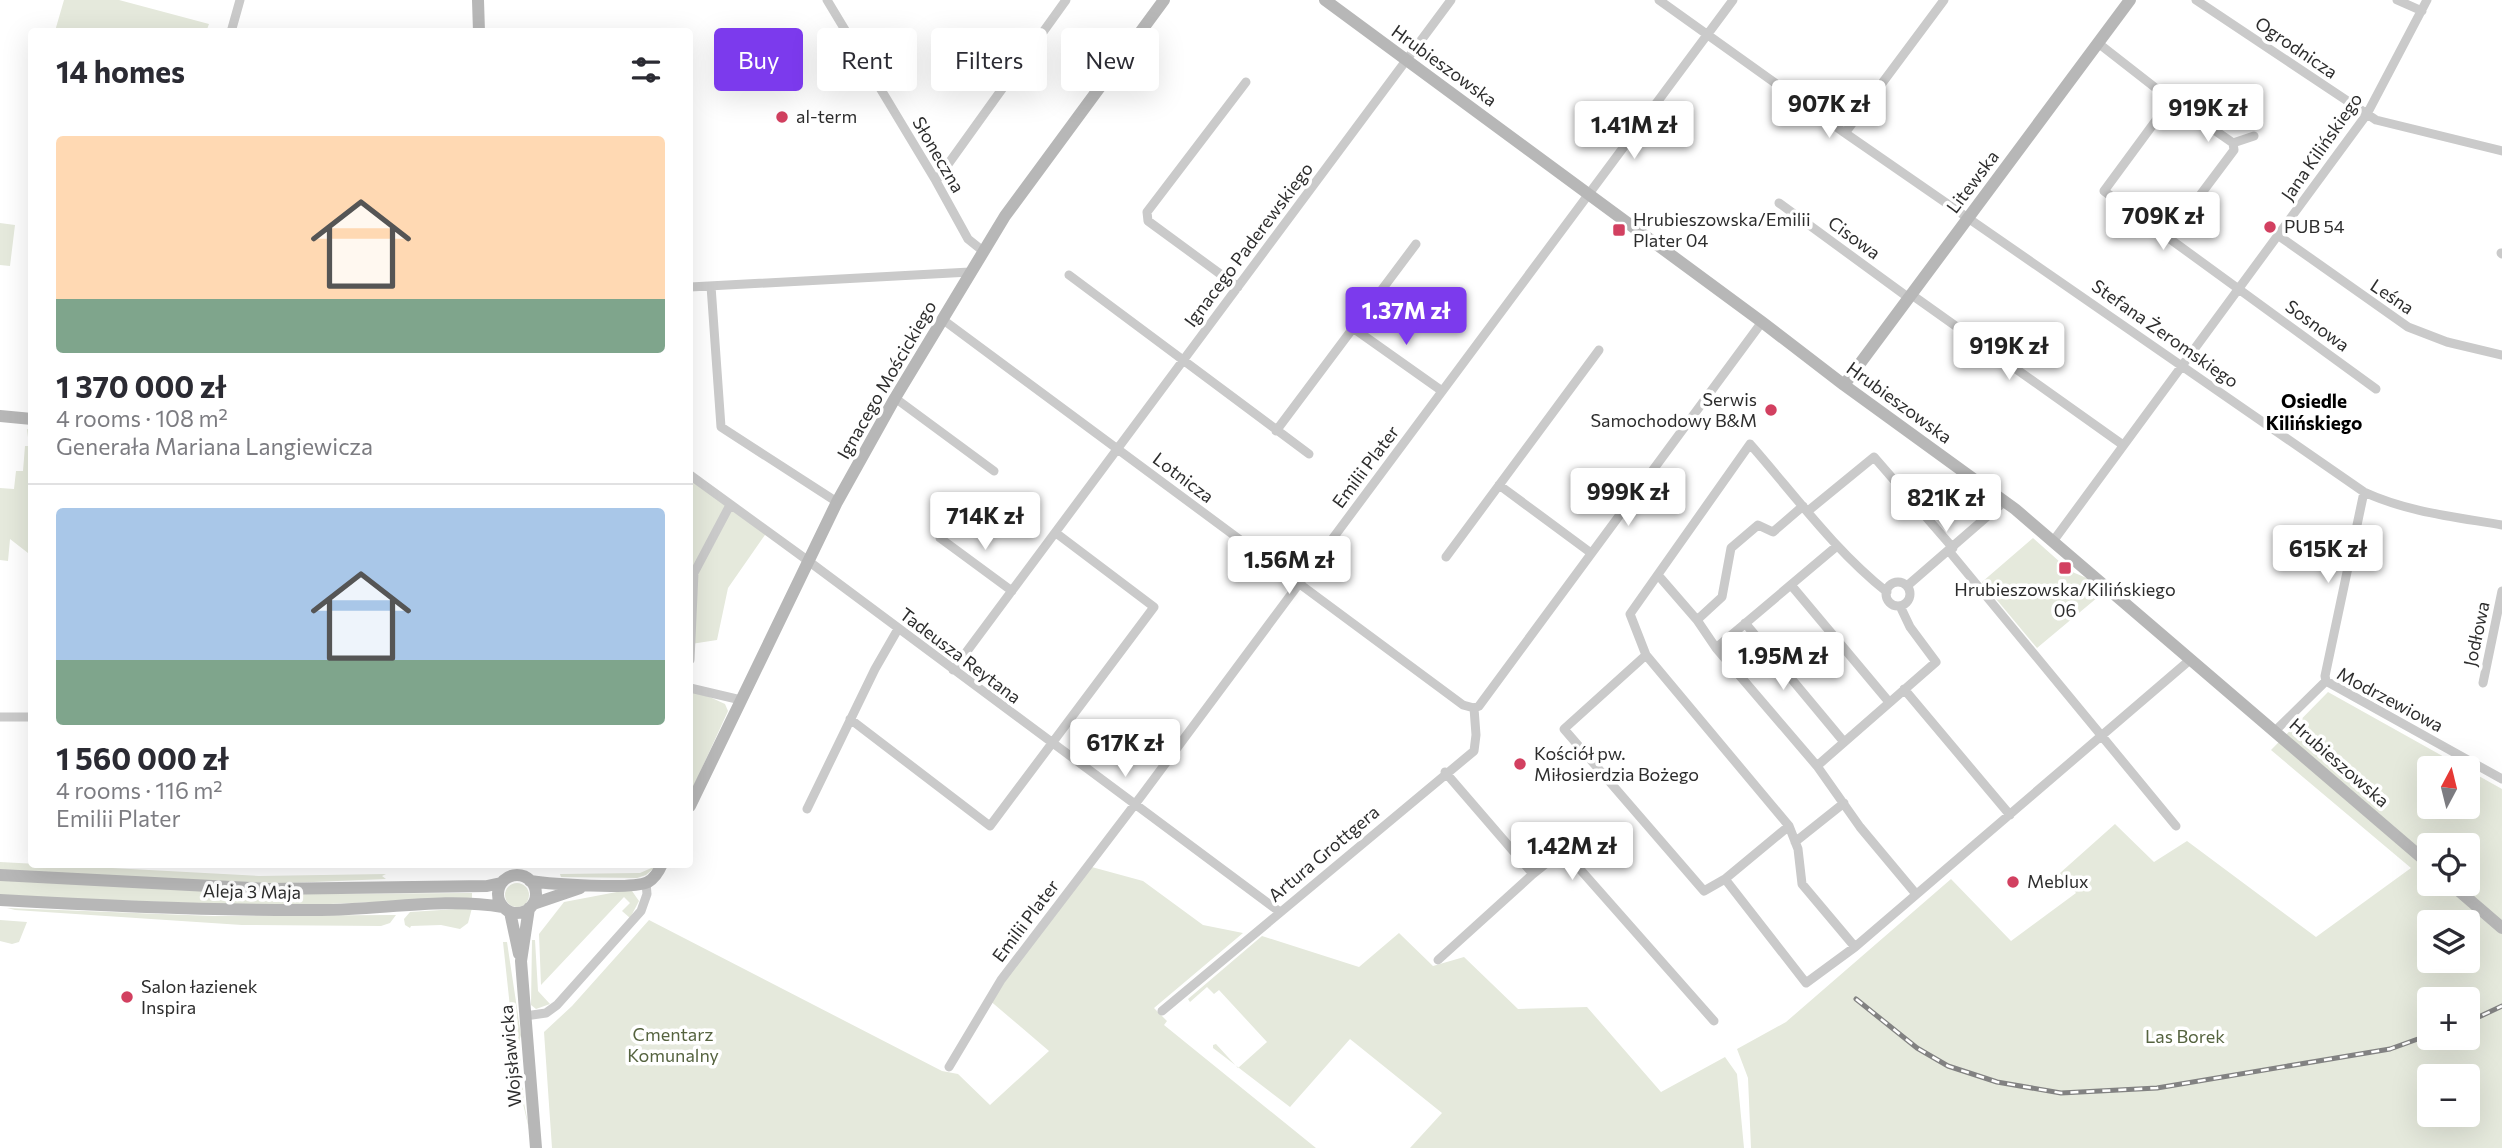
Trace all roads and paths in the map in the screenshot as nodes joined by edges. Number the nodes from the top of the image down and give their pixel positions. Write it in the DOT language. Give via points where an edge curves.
graph roads {
  1 [pos="240,0"];
  2 [pos="478,0"];
  3 [pos="827,0"];
  4 [pos="1066,0"];
  5 [pos="1164,0"];
  6 [pos="1325,0"];
  7 [pos="1451,0"];
  8 [pos="1658,0"];
  9 [pos="1733,0"];
  10 [pos="1944,0"];
  11 [pos="2130,0"];
  12 [pos="2196,0"];
  13 [pos="2397,0"];
  14 [pos="2427,0"];
  15 [pos="2422,11"];
  16 [pos="232,28"];
  17 [pos="479,28"];
  18 [pos="1707,36"];
  19 [pos="2098,43"];
  20 [pos="1406,60"];
  21 [pos="1246,82"];
  22 [pos="2171,100"];
  23 [pos="2367,114"];
  24 [pos="1845,133"];
  25 [pos="2253,136"];
  26 [pos="2232,143"];
  27 [pos="2502,150"];
  28 [pos="936,181"];
  29 [pos="1590,194"];
  30 [pos="1779,204"];
  31 [pos="1969,218"];
  32 [pos="2279,236"];
  33 [pos="2168,238"];
  34 [pos="1416,244"];
  35 [pos="983,251"];
  36 [pos="970,272"];
  37 [pos="1069,275"];
  38 [pos="711,286"];
  39 [pos="693,287"];
  40 [pos="1238,287"];
  41 [pos="2239,289"];
  42 [pos="1910,296"];
  43 [pos="942,318"];
  44 [pos="1762,322"];
  45 [pos="1353,328"];
  46 [pos="1599,350"];
  47 [pos="2502,355"];
  48 [pos="1183,362"];
  49 [pos="2182,364"];
  50 [pos="1843,385"];
  51 [pos="2376,388"];
  52 [pos="1442,391"];
  53 [pos="895,398"];
  54 [pos="0,415"];
  55 [pos="28,418"];
  56 [pos="1276,431"];
  57 [pos="2123,445"];
  58 [pos="1117,449"];
  59 [pos="1309,454"];
  60 [pos="994,471"];
  61 [pos="693,477"];
  62 [pos="1499,485"];
  63 [pos="2364,492"];
  64 [pos="2005,501"];
  65 [pos="836,502"];
  66 [pos="730,505"];
  67 [pos="1806,509"];
  68 [pos="2502,525"];
  69 [pos="1055,533"];
  70 [pos="940,538"];
  71 [pos="2054,540"];
  72 [pos="1837,546"];
  73 [pos="1951,550"];
  74 [pos="1591,553"];
  75 [pos="1446,557"];
  76 [pos="807,560"];
  77 [pos="1658,575"];
  78 [pos="1299,584"];
  79 [pos="1791,585"];
  80 [pos="1907,586"];
  81 [pos="1012,591"];
  82 [pos="2502,591"];
  83 [pos="1887,592"];
  84 [pos="693,595"];
  85 [pos="1900,606"];
  86 [pos="1697,620"];
  87 [pos="1745,623"];
  88 [pos="898,629"];
  89 [pos="1716,648"];
  90 [pos="1646,655"];
  91 [pos="2191,659"];
  92 [pos="953,670"];
  93 [pos="2326,681"];
  94 [pos="2483,684"];
  95 [pos="693,689"];
  96 [pos="1904,689"];
  97 [pos="741,700"];
  98 [pos="1889,702"];
  99 [pos="1474,708"];
  100 [pos="0,717"];
  101 [pos="28,717"];
  102 [pos="850,719"];
  103 [pos="2275,731"];
  104 [pos="2104,736"];
  105 [pos="1844,742"];
  106 [pos="1053,744"];
  107 [pos="1817,766"];
  108 [pos="1445,772"];
  109 [pos="2502,779"];
  110 [pos="693,800"];
  111 [pos="1844,803"];
  112 [pos="1135,804"];
  113 [pos="807,808"];
  114 [pos="2010,815"];
  115 [pos="1789,826"];
  116 [pos="2176,826"];
  117 [pos="1795,842"];
  118 [pos="2417,854"];
  119 [pos="505,868"];
  120 [pos="659,868"];
  121 [pos="527,874"];
  122 [pos="1533,874"];
  123 [pos="0,875"];
  124 [pos="1726,878"];
  125 [pos="503,881"];
  126 [pos="646,883"];
  127 [pos="587,886"];
  128 [pos="1916,894"];
  129 [pos="2465,896"];
  130 [pos="0,900"];
  131 [pos="531,906"];
  132 [pos="506,909"];
  133 [pos="1280,912"];
  134 [pos="2502,928"];
  135 [pos="1855,947"];
  136 [pos="1438,960"];
  137 [pos="521,961"];
  138 [pos="1162,1011"];
  139 [pos="525,1016"];
  140 [pos="1714,1021"];
  141 [pos="949,1066"];
  142 [pos="536,1148"];
  1 -- 16 [label="street"];
  2 -- 17 [label="street"];
  3 -- 28 [label="street, Słoneczna"];
  4 -- 28 [label="street"];
  5 -- 35 [label="street, Ignacego Mościckiego"];
  6 -- 20 [label="street, Hrubieszowska"];
  7 -- 20 [label="street, Ignacego Paderewskiego"];
  8 -- 18 [label="street, Stefana Żeromskiego"];
  9 -- 18 [label="street, Emilii Plater"];
  10 -- 24 [label="street"];
  11 -- 19 [label="street, Litewska"];
  12 -- 23 [label="street, Ogrodnicza"];
  13 -- 15 [label="street"];
  14 -- 15 [label="street, Jana Kilińskiego"];
  15 -- 23 [label="street, Jana Kilińskiego"];
  18 -- 24 [label="street, Stefana Żeromskiego"];
  18 -- 29 [label="street, Emilii Plater"];
  19 -- 22 [label="street"];
  19 -- 31 [label="street, Litewska"];
  20 -- 29 [label="street, Hrubieszowska"];
  20 -- 40 [label="street, Ignacego Paderewskiego"];
  21 -- 40 [label="street" via="1147,212 1148,221"];
  22 -- 26 [label="street"];
  22 -- 33 [label="street, Sosnowa" via="2104,191"];
  23 -- 27 [label="street, Ogrodnicza"];
  23 -- 32 [label="street, Jana Kilińskiego"];
  24 -- 31 [label="street, Stefana Żeromskiego"];
  25 -- 26 [label="street"];
  26 -- 33 [label="street" via="2234,150"];
  28 -- 35 [label="street, Słoneczna" via="968,239"];
  29 -- 44 [label="street, Hrubieszowska"];
  29 -- 52 [label="street, Emilii Plater"];
  30 -- 42 [label="street, Cisowa"];
  31 -- 42 [label="street, Litewska"];
  31 -- 49 [label="street, Stefana Żeromskiego"];
  32 -- 41 [label="street, Jana Kilińskiego"];
  32 -- 47 [label="street, Leśna" via="2408,327"];
  33 -- 41 [label="street, Sosnowa"];
  34 -- 45 [label="street"];
  35 -- 36 [label="street, Ignacego Mościckiego"];
  36 -- 38 [label="street"];
  36 -- 43 [label="street, Ignacego Mościckiego"];
  37 -- 48 [label="street"];
  38 -- 39 [label="street"];
  38 -- 65 [label="street" via="722,427"];
  40 -- 48 [label="street, Ignacego Paderewskiego"];
  41 -- 49 [label="street, Jana Kilińskiego"];
  41 -- 51 [label="street, Sosnowa"];
  42 -- 50 [label="street, Litewska"];
  42 -- 57 [label="street, Cisowa"];
  43 -- 53 [label="street, Ignacego Mościckiego"];
  43 -- 58 [label="street, Lotnicza"];
  44 -- 50 [label="street, Hrubieszowska"];
  44 -- 74 [label="street"];
  45 -- 52 [label="street"];
  45 -- 56 [label="street"];
  46 -- 62 [label="street"];
  48 -- 56 [label="street"];
  48 -- 58 [label="street, Ignacego Paderewskiego"];
  49 -- 57 [label="street, Jana Kilińskiego"];
  49 -- 63 [label="street, Stefana Żeromskiego"];
  50 -- 64 [label="street, Hrubieszowska"];
  52 -- 78 [label="street, Emilii Plater"];
  53 -- 60 [label="street"];
  53 -- 65 [label="street, Ignacego Mościckiego"];
  54 -- 55 [label="street"];
  56 -- 59 [label="street"];
  57 -- 71 [label="street, Jana Kilińskiego"];
  58 -- 69 [label="street, Ignacego Paderewskiego"];
  58 -- 78 [label="street, Lotnicza"];
  61 -- 66 [label="street, Tadeusza Reytana"];
  62 -- 74 [label="street"];
  62 -- 75 [label="street"];
  63 -- 68 [label="street, Stefana Żeromskiego" via="2390,503"];
  63 -- 93 [label="street"];
  64 -- 71 [label="street, Hrubieszowska"];
  64 -- 73 [label="street"];
  65 -- 76 [label="street, Ignacego Mościckiego"];
  66 -- 76 [label="street, Tadeusza Reytana"];
  66 -- 84 [label="street" via="694,573"];
  67 -- 72 [label="street"];
  67 -- 73 [label="street" via="1874,457"];
  67 -- 77 [label="street" via="1750,444"];
  67 -- 86 [label="street" via="1773,532 1758,524 1731,548 1722,597"];
  69 -- 81 [label="street, Ignacego Paderewskiego"];
  69 -- 106 [label="street" via="1154,607"];
  70 -- 81 [label="street"];
  71 -- 91 [label="street, Hrubieszowska"];
  72 -- 79 [label="street"];
  72 -- 83 [label="street"];
  73 -- 80 [label="street"];
  73 -- 104 [label="street"];
  74 -- 99 [label="street"];
  76 -- 88 [label="street, Tadeusza Reytana"];
  76 -- 97 [label="street, Ignacego Mościckiego"];
  77 -- 86 [label="street"];
  77 -- 90 [label="street" via="1630,614"];
  78 -- 99 [label="street, Lotnicza" via="1463,705"];
  78 -- 112 [label="street, Emilii Plater"];
  79 -- 87 [label="street"];
  79 -- 98 [label="street"];
  80 -- 83 [label="street" via="1894,583"];
  80 -- 85 [label="street" via="1909,599"];
  81 -- 92 [label="street, Ignacego Paderewskiego"];
  82 -- 94 [label="street, Jodłowa"];
  83 -- 85 [label="street" via="1890,602"];
  85 -- 96 [label="street" via="1936,662"];
  86 -- 89 [label="street"];
  87 -- 89 [label="street"];
  87 -- 105 [label="street"];
  88 -- 92 [label="street, Tadeusza Reytana"];
  88 -- 102 [label="street"];
  89 -- 107 [label="street"];
  90 -- 115 [label="street"];
  90 -- 124 [label="street" via="1564,729 1704,891"];
  91 -- 103 [label="street, Hrubieszowska"];
  91 -- 104 [label="street"];
  92 -- 106 [label="street, Tadeusza Reytana"];
  93 -- 103 [label="street, Modrzewiowa"];
  93 -- 109 [label="street, Modrzewiowa"];
  95 -- 97 [label="street"];
  96 -- 98 [label="street"];
  96 -- 114 [label="street"];
  97 -- 110 [label="street, Ignacego Mościckiego"];
  98 -- 105 [label="street"];
  99 -- 108 [label="street, Artura Grottgera" via="1474,751"];
  100 -- 101 [label="street"];
  102 -- 106 [label="street" via="990,826"];
  102 -- 113 [label="street"];
  103 -- 118 [label="street, Hrubieszowska"];
  104 -- 114 [label="street"];
  104 -- 116 [label="street"];
  105 -- 107 [label="street"];
  106 -- 112 [label="street, Tadeusza Reytana"];
  107 -- 111 [label="street"];
  108 -- 122 [label="street"];
  108 -- 133 [label="street, Artura Grottgera"];
  111 -- 117 [label="street"];
  111 -- 128 [label="street"];
  112 -- 133 [label="street, Tadeusza Reytana"];
  112 -- 141 [label="street, Emilii Plater" via="1001,980"];
  114 -- 128 [label="street"];
  115 -- 117 [label="street"];
  115 -- 124 [label="street"];
  117 -- 135 [label="street" via="1802,884"];
  119 -- 125 [label="street"];
  120 -- 126 [label="street"];
  121 -- 125 [label="street"];
  121 -- 127 [label="street"];
  121 -- 131 [label="street" via="536,892"];
  122 -- 136 [label="street"];
  122 -- 140 [label="street" via="1563,850"];
  123 -- 125 [label="street, Aleja 3 Maja" via="257,889 487,886"];
  124 -- 135 [label="street" via="1807,983"];
  125 -- 132 [label="street" via="498,895"];
  126 -- 127 [label="street"];
  126 -- 139 [label="street" via="641,911 563,998 550,1011"];
  127 -- 131 [label="street"];
  128 -- 135 [label="street"];
  129 -- 134 [label="street"];
  130 -- 132 [label="street, Aleja 3 Maja" via="264,911 478,903"];
  131 -- 132 [label="street" via="524,912"];
  131 -- 137 [label="street, Wojsławicka"];
  132 -- 137 [label="street, Wojsławicka"];
  133 -- 138 [label="street, Artura Grottgera"];
  137 -- 139 [label="street, Wojsławicka"];
  139 -- 142 [label="street, Wojsławicka"];
}
